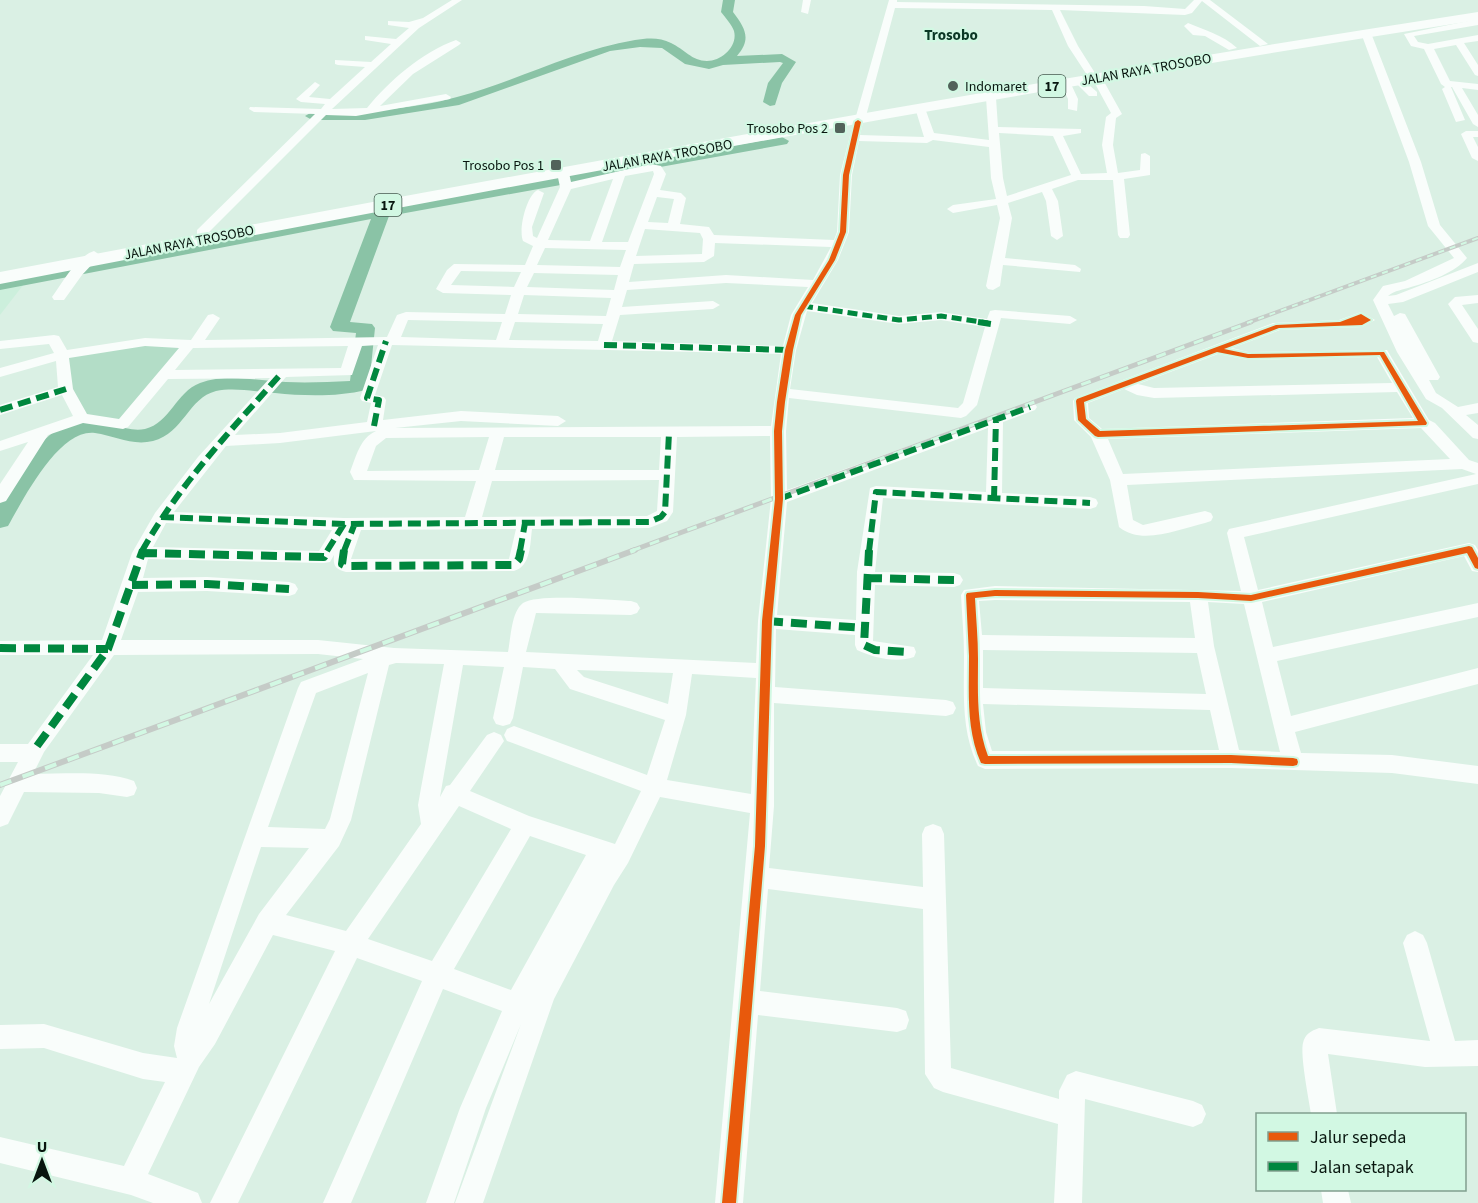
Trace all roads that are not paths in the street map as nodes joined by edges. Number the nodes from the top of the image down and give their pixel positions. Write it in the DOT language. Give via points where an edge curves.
graph roads {
  1 [pos="458,0"];
  2 [pos="807,0"];
  3 [pos="1137,0"];
  4 [pos="1198,0"];
  5 [pos="1205,0"];
  6 [pos="892,3"];
  7 [pos="932,3"];
  8 [pos="961,4"];
  9 [pos="1023,4"];
  10 [pos="1055,8"];
  11 [pos="1144,9"];
  12 [pos="805,12"];
  13 [pos="1477,17"];
  14 [pos="959,19"];
  15 [pos="428,20"];
  16 [pos="391,23"];
  17 [pos="1188,26"];
  18 [pos="1366,33"];
  19 [pos="368,38"];
  20 [pos="1478,38"];
  21 [pos="399,40"];
  22 [pos="440,41"];
  23 [pos="1458,41"];
  24 [pos="1263,44"];
  25 [pos="1428,47"];
  26 [pos="1232,48"];
  27 [pos="338,62"];
  28 [pos="372,65"];
  29 [pos="1478,74"];
  30 [pos="1083,79"];
  31 [pos="1450,84"];
  32 [pos="315,85"];
  33 [pos="1478,87"];
  34 [pos="1093,94"];
  35 [pos="446,97"];
  36 [pos="991,98"];
  37 [pos="334,101"];
  38 [pos="1453,103"];
  39 [pos="1467,105"];
  40 [pos="254,109"];
  41 [pos="1073,109"];
  42 [pos="370,111"];
  43 [pos="921,111"];
  44 [pos="320,116"];
  45 [pos="860,119"];
  46 [pos="1460,120"];
  47 [pos="1020,123"];
  48 [pos="1478,124"];
  49 [pos="992,126"];
  50 [pos="1077,131"];
  51 [pos="778,133"];
  52 [pos="1057,133"];
  53 [pos="1478,134"];
  54 [pos="930,136"];
  55 [pos="854,138"];
  56 [pos="996,144"];
  57 [pos="1476,153"];
  58 [pos="1145,156"];
  59 [pos="620,175"];
  60 [pos="1115,175"];
  61 [pos="1077,177"];
  62 [pos="565,179"];
  63 [pos="1046,188"];
  64 [pos="538,193"];
  65 [pos="652,193"];
  66 [pos="1002,201"];
  67 [pos="954,208"];
  68 [pos="641,225"];
  69 [pos="673,227"];
  70 [pos="201,233"];
  71 [pos="1124,235"];
  72 [pos="1057,236"];
  73 [pos="709,239"];
  74 [pos="540,244"];
  75 [pos="839,244"];
  76 [pos="595,245"];
  77 [pos="633,246"];
  78 [pos="999,261"];
  79 [pos="85,263"];
  80 [pos="627,265"];
  81 [pos="530,267"];
  82 [pos="1478,267"];
  83 [pos="1075,269"];
  84 [pos="0,273"];
  85 [pos="0,278"];
  86 [pos="816,284"];
  87 [pos="993,286"];
  88 [pos="621,290"];
  89 [pos="519,291"];
  90 [pos="1389,296"];
  91 [pos="59,297"];
  92 [pos="1478,299"];
  93 [pos="713,305"];
  94 [pos="802,306"];
  95 [pos="613,315"];
  96 [pos="511,317"];
  97 [pos="213,318"];
  98 [pos="1070,320"];
  99 [pos="1343,323"];
  100 [pos="991,324"];
  101 [pos="1476,334"];
  102 [pos="373,341"];
  103 [pos="192,344"];
  104 [pos="501,344"];
  105 [pos="0,345"];
  106 [pos="604,345"];
  107 [pos="789,350"];
  108 [pos="1218,350"];
  109 [pos="1404,352"];
  110 [pos="1420,352"];
  111 [pos="62,355"];
  112 [pos="0,373"];
  113 [pos="165,375"];
  114 [pos="279,376"];
  115 [pos="1127,385"];
  116 [pos="1402,387"];
  117 [pos="66,389"];
  118 [pos="782,393"];
  119 [pos="1030,407"];
  120 [pos="1450,409"];
  121 [pos="0,410"];
  122 [pos="1476,410"];
  123 [pos="82,418"];
  124 [pos="996,418"];
  125 [pos="1423,423"];
  126 [pos="374,426"];
  127 [pos="778,430"];
  128 [pos="42,432"];
  129 [pos="498,432"];
  130 [pos="669,433"];
  131 [pos="1098,434"];
  132 [pos="1478,434"];
  133 [pos="223,441"];
  134 [pos="0,446"];
  135 [pos="1470,466"];
  136 [pos="667,475"];
  137 [pos="486,476"];
  138 [pos="1478,479"];
  139 [pos="1118,480"];
  140 [pos="0,497"];
  141 [pos="779,499"];
  142 [pos="994,499"];
  143 [pos="1090,502"];
  144 [pos="1205,516"];
  145 [pos="161,517"];
  146 [pos="472,522"];
  147 [pos="525,522"];
  148 [pos="350,523"];
  149 [pos="141,553"];
  150 [pos="1478,566"];
  151 [pos="866,578"];
  152 [pos="954,580"];
  153 [pos="132,585"];
  154 [pos="289,590"];
  155 [pos="1198,595"];
  156 [pos="1251,598"];
  157 [pos="631,608"];
  158 [pos="1478,610"];
  159 [pos="767,621"];
  160 [pos="864,628"];
  161 [pos="973,642"];
  162 [pos="1205,646"];
  163 [pos="0,648"];
  164 [pos="108,649"];
  165 [pos="907,652"];
  166 [pos="1266,656"];
  167 [pos="454,657"];
  168 [pos="388,658"];
  169 [pos="516,660"];
  170 [pos="561,663"];
  171 [pos="684,666"];
  172 [pos="767,671"];
  173 [pos="1478,676"];
  174 [pos="766,694"];
  175 [pos="972,696"];
  176 [pos="1219,702"];
  177 [pos="946,708"];
  178 [pos="676,715"];
  179 [pos="1284,726"];
  180 [pos="503,731"];
  181 [pos="0,753"];
  182 [pos="33,753"];
  183 [pos="1231,759"];
  184 [pos="1293,762"];
  185 [pos="1478,775"];
  186 [pos="18,783"];
  187 [pos="654,787"];
  188 [pos="127,788"];
  189 [pos="453,793"];
  190 [pos="763,806"];
  191 [pos="0,817"];
  192 [pos="525,825"];
  193 [pos="432,826"];
  194 [pos="933,834"];
  195 [pos="254,837"];
  196 [pos="330,839"];
  197 [pos="610,853"];
  198 [pos="758,877"];
  199 [pos="933,899"];
  200 [pos="267,922"];
  201 [pos="1415,943"];
  202 [pos="351,944"];
  203 [pos="436,977"];
  204 [pos="746,1001"];
  205 [pos="517,1004"];
  206 [pos="897,1020"];
  207 [pos="0,1037"];
  208 [pos="1478,1053"];
  209 [pos="1446,1055"];
  210 [pos="187,1065"];
  211 [pos="1324,1113"];
  212 [pos="1193,1114"];
  213 [pos="1071,1115"];
  214 [pos="0,1150"];
  215 [pos="131,1181"];
  216 [pos="188,1203"];
  217 [pos="224,1203"];
  218 [pos="337,1203"];
  219 [pos="440,1203"];
  220 [pos="469,1203"];
  221 [pos="729,1203"];
  222 [pos="1068,1203"];
  1 -- 15 [label="street"];
  2 -- 12 [label="street"];
  3 -- 11 [label="street"];
  4 -- 11 [label="street" via="1188,12"];
  5 -- 24 [label="street"];
  6 -- 7 [label="street"];
  6 -- 45 [label="street"];
  7 -- 8 [label="street"];
  8 -- 9 [label="street"];
  8 -- 14 [label="street"];
  9 -- 10 [label="street"];
  10 -- 11 [label="street"];
  10 -- 30 [label="street"];
  13 -- 18 [label="highway, JALAN RAYA TROSOBO / 17"];
  13 -- 24 [label="highway, JALAN RAYA TROSOBO / 17"];
  13 -- 25 [label="street" via="1410,32 1414,44"];
  15 -- 16 [label="street" via="408,25"];
  15 -- 21 [label="street"];
  17 -- 26 [label="street"];
  18 -- 30 [label="highway, JALAN RAYA TROSOBO / 17"];
  18 -- 90 [label="street" via="1436,231 1461,258"];
  19 -- 21 [label="street"];
  20 -- 23 [label="street"];
  21 -- 28 [label="street"];
  22 -- 42 [label="street" via="456,43 387,88"];
  23 -- 25 [label="street"];
  23 -- 29 [label="street"];
  24 -- 26 [label="highway, JALAN RAYA TROSOBO / 17"];
  25 -- 31 [label="street"];
  26 -- 30 [label="highway, JALAN RAYA TROSOBO / 17"];
  27 -- 28 [label="street"];
  28 -- 37 [label="street"];
  30 -- 34 [label="street"];
  30 -- 36 [label="highway, JALAN RAYA TROSOBO / 17"];
  30 -- 41 [label="street" via="1073,99"];
  30 -- 45 [label="highway, JALAN RAYA TROSOBO / 17"];
  30 -- 60 [label="street" via="1117,114 1111,117 1108,141 1108,158"];
  31 -- 33 [label="street"];
  31 -- 38 [label="street"];
  31 -- 39 [label="street"];
  32 -- 37 [label="street" via="301,99"];
  35 -- 42 [label="street"];
  36 -- 43 [label="highway, JALAN RAYA TROSOBO / 17"];
  36 -- 49 [label="street"];
  37 -- 44 [label="street"];
  38 -- 39 [label="street"];
  38 -- 46 [label="street"];
  39 -- 48 [label="street"];
  40 -- 44 [label="street"];
  42 -- 44 [label="street"];
  43 -- 45 [label="highway, JALAN RAYA TROSOBO / 17"];
  43 -- 54 [label="street"];
  44 -- 70 [label="street"];
  45 -- 51 [label="highway, JALAN RAYA TROSOBO / 17"];
  45 -- 55 [label="street"];
  47 -- 49 [label="street"];
  49 -- 52 [label="street"];
  49 -- 56 [label="street"];
  50 -- 52 [label="street"];
  51 -- 62 [label="highway, JALAN RAYA TROSOBO / 17"];
  51 -- 70 [label="highway, JALAN RAYA TROSOBO / 17"];
  52 -- 61 [label="street"];
  53 -- 57 [label="street" via="1466,134"];
  54 -- 55 [label="street" via="927,140"];
  54 -- 56 [label="street"];
  55 -- 75 [label="street"];
  56 -- 66 [label="street"];
  58 -- 60 [label="street" via="1146,173"];
  59 -- 62 [label="street"];
  59 -- 65 [label="street" via="657,168 660,174"];
  59 -- 76 [label="street"];
  60 -- 61 [label="street"];
  60 -- 71 [label="street"];
  61 -- 63 [label="street"];
  62 -- 74 [label="street"];
  62 -- 79 [label="highway, JALAN RAYA TROSOBO / 17"];
  63 -- 66 [label="street"];
  63 -- 72 [label="street"];
  64 -- 74 [label="street" via="525,232 527,238"];
  65 -- 68 [label="street"];
  65 -- 69 [label="street" via="680,198"];
  66 -- 67 [label="street"];
  66 -- 78 [label="street" via="1006,218"];
  68 -- 69 [label="street"];
  68 -- 77 [label="street"];
  69 -- 73 [label="street" via="705,230"];
  70 -- 79 [label="highway, JALAN RAYA TROSOBO / 17"];
  73 -- 75 [label="street"];
  73 -- 80 [label="street" via="708,256 704,259"];
  74 -- 76 [label="street"];
  74 -- 81 [label="street"];
  75 -- 86 [label="street"];
  76 -- 77 [label="street"];
  77 -- 80 [label="street"];
  78 -- 83 [label="street"];
  78 -- 87 [label="street"];
  79 -- 84 [label="highway, JALAN RAYA TROSOBO / 17"];
  79 -- 85 [label="highway, JALAN RAYA TROSOBO / 17"];
  79 -- 91 [label="street"];
  80 -- 81 [label="street"];
  80 -- 88 [label="street"];
  81 -- 89 [label="street"];
  81 -- 89 [label="street" via="458,267 444,289"];
  82 -- 90 [label="street"];
  86 -- 88 [label="street" via="726,279"];
  86 -- 94 [label="street"];
  88 -- 89 [label="street"];
  88 -- 95 [label="street"];
  89 -- 96 [label="street"];
  90 -- 109 [label="street"];
  90 -- 110 [label="street"];
  92 -- 101 [label="street" via="1455,304"];
  93 -- 95 [label="street"];
  94 -- 100 [label="street" via="899,320 941,316"];
  94 -- 107 [label="street"];
  95 -- 96 [label="street"];
  95 -- 106 [label="street"];
  96 -- 102 [label="street" via="406,316"];
  96 -- 104 [label="street"];
  97 -- 103 [label="street"];
  98 -- 100 [label="street" via="997,314"];
  99 -- 108 [label="street" via="1284,325"];
  100 -- 118 [label="street" via="970,405 963,412"];
  102 -- 103 [label="street"];
  102 -- 104 [label="street"];
  102 -- 114 [label="street" via="347,372"];
  102 -- 126 [label="street" via="367,398 379,400"];
  103 -- 111 [label="street" via="131,343"];
  103 -- 113 [label="street"];
  104 -- 106 [label="street"];
  105 -- 111 [label="street" via="53,339"];
  106 -- 107 [label="street"];
  107 -- 118 [label="street"];
  108 -- 115 [label="street"];
  108 -- 116 [label="street" via="1248,356 1380,352"];
  109 -- 110 [label="street"];
  109 -- 120 [label="street" via="1431,396"];
  110 -- 120 [label="street"];
  111 -- 112 [label="street"];
  111 -- 117 [label="street"];
  113 -- 114 [label="street"];
  113 -- 123 [label="street" via="123,424"];
  114 -- 133 [label="street"];
  115 -- 116 [label="street" via="1154,393"];
  115 -- 131 [label="street" via="1080,400 1082,420"];
  116 -- 125 [label="street"];
  117 -- 121 [label="street"];
  117 -- 123 [label="street"];
  118 -- 127 [label="street"];
  119 -- 124 [label="street"];
  120 -- 122 [label="street"];
  120 -- 132 [label="street"];
  123 -- 128 [label="street"];
  124 -- 141 [label="street"];
  124 -- 142 [label="street"];
  125 -- 131 [label="street"];
  125 -- 135 [label="street"];
  126 -- 130 [label="street" via="480,416 651,427"];
  126 -- 133 [label="street" via="273,440"];
  127 -- 130 [label="street"];
  127 -- 141 [label="street"];
  128 -- 134 [label="street"];
  128 -- 140 [label="street"];
  129 -- 130 [label="street"];
  129 -- 137 [label="street"];
  129 -- 137 [label="street" via="379,434 371,440 358,472 360,476"];
  130 -- 136 [label="street"];
  131 -- 139 [label="street"];
  133 -- 145 [label="street"];
  135 -- 139 [label="street"];
  136 -- 137 [label="street"];
  136 -- 147 [label="street" via="665,512 649,522"];
  137 -- 146 [label="street"];
  138 -- 156 [label="street" via="1235,533"];
  139 -- 144 [label="street" via="1125,523 1134,530"];
  141 -- 159 [label="street"];
  142 -- 143 [label="street"];
  142 -- 151 [label="street" via="876,492"];
  145 -- 148 [label="street"];
  145 -- 149 [label="street"];
  146 -- 147 [label="street"];
  146 -- 148 [label="street"];
  147 -- 148 [label="street" via="519,559 514,566 346,566 342,564 343,553"];
  148 -- 149 [label="street" via="324,557"];
  149 -- 153 [label="street"];
  150 -- 156 [label="street" via="1469,549"];
  151 -- 152 [label="street"];
  151 -- 160 [label="street"];
  153 -- 154 [label="street" via="207,584"];
  153 -- 164 [label="street"];
  155 -- 156 [label="street"];
  155 -- 161 [label="street" via="970,595"];
  155 -- 162 [label="street"];
  156 -- 166 [label="street"];
  157 -- 169 [label="street" via="532,607 525,614"];
  158 -- 166 [label="street"];
  159 -- 160 [label="street"];
  159 -- 172 [label="street"];
  160 -- 165 [label="street" via="865,647"];
  161 -- 162 [label="street"];
  161 -- 175 [label="street"];
  162 -- 176 [label="street"];
  163 -- 164 [label="street"];
  164 -- 168 [label="street" via="318,647"];
  164 -- 182 [label="street"];
  166 -- 179 [label="street"];
  167 -- 168 [label="street"];
  167 -- 169 [label="street"];
  167 -- 193 [label="street" via="431,788"];
  168 -- 195 [label="street" via="306,690"];
  168 -- 196 [label="street" via="340,820"];
  169 -- 170 [label="street"];
  169 -- 180 [label="street"];
  170 -- 171 [label="street"];
  170 -- 178 [label="street" via="577,683"];
  171 -- 172 [label="street"];
  171 -- 178 [label="street"];
  172 -- 174 [label="street"];
  173 -- 179 [label="street"];
  174 -- 177 [label="street"];
  174 -- 190 [label="street"];
  175 -- 176 [label="street"];
  175 -- 183 [label="street" via="977,742 985,760"];
  176 -- 183 [label="street"];
  178 -- 187 [label="street"];
  179 -- 184 [label="street"];
  180 -- 187 [label="street"];
  180 -- 189 [label="street"];
  181 -- 182 [label="street"];
  182 -- 186 [label="street"];
  183 -- 184 [label="street"];
  184 -- 185 [label="street" via="1392,764"];
  186 -- 188 [label="street"];
  186 -- 191 [label="street"];
  187 -- 190 [label="street"];
  187 -- 197 [label="street"];
  189 -- 192 [label="street"];
  189 -- 193 [label="street"];
  190 -- 198 [label="street"];
  192 -- 197 [label="street"];
  192 -- 203 [label="street"];
  193 -- 202 [label="street"];
  194 -- 199 [label="street"];
  195 -- 196 [label="street"];
  195 -- 210 [label="street" via="189,1028"];
  196 -- 200 [label="street"];
  197 -- 205 [label="street"];
  197 -- 220 [label="street" via="606,877 544,994"];
  198 -- 199 [label="street"];
  198 -- 204 [label="street"];
  199 -- 213 [label="street" via="940,1077"];
  200 -- 202 [label="street"];
  200 -- 210 [label="street"];
  201 -- 209 [label="street"];
  202 -- 203 [label="street"];
  202 -- 217 [label="street"];
  203 -- 205 [label="street"];
  203 -- 218 [label="street"];
  204 -- 206 [label="street"];
  204 -- 221 [label="street"];
  205 -- 219 [label="street" via="473,1108"];
  207 -- 210 [label="street" via="44,1036 143,1066"];
  208 -- 209 [label="street"];
  209 -- 211 [label="street" via="1320,1040 1315,1044"];
  210 -- 215 [label="street"];
  212 -- 213 [label="street" via="1076,1084"];
  213 -- 222 [label="street"];
  214 -- 215 [label="street"];
  215 -- 216 [label="street"];
}
